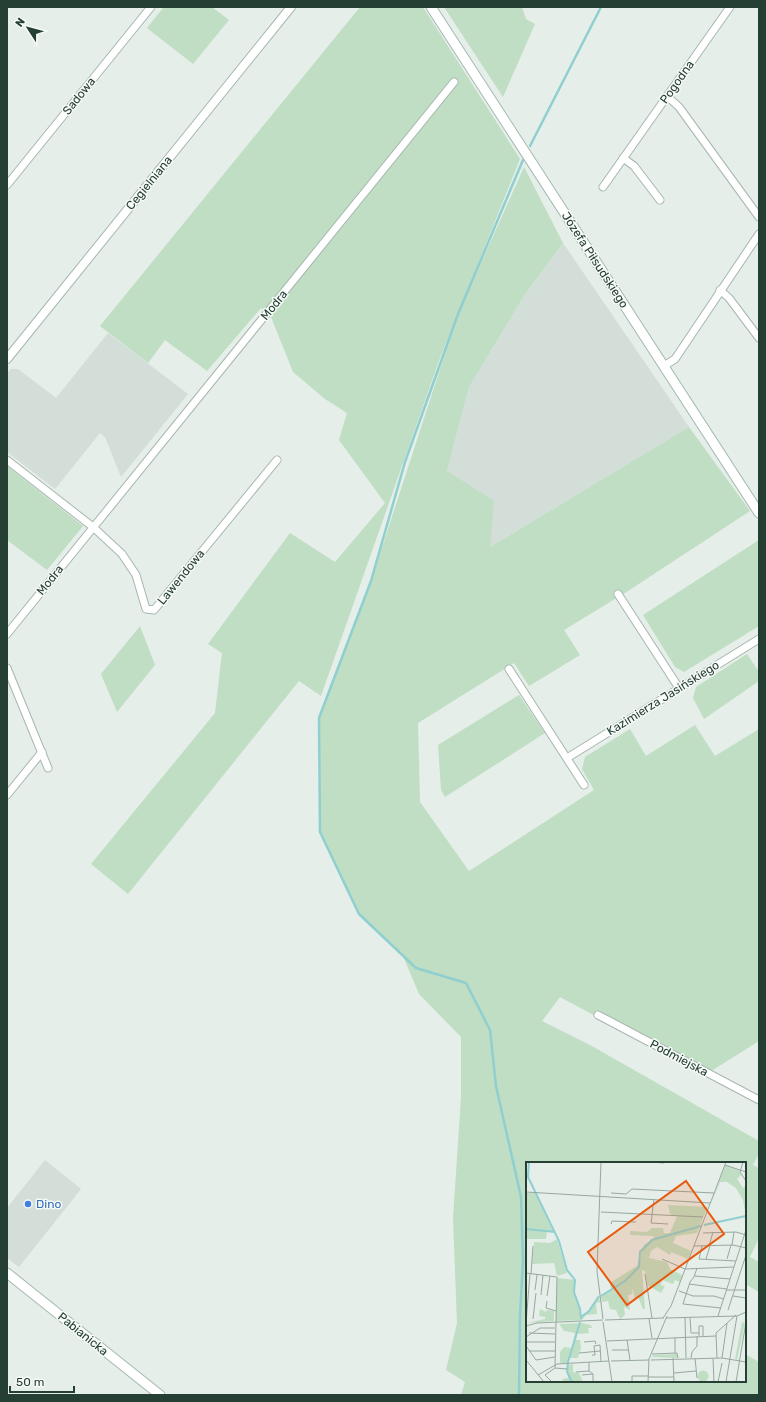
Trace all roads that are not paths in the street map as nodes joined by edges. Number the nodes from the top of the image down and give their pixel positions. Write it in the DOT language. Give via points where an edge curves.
graph roads {
  1 [pos="151,7"];
  2 [pos="291,7"];
  3 [pos="431,7"];
  4 [pos="730,7"];
  5 [pos="454,82"];
  6 [pos="667,96"];
  7 [pos="623,158"];
  8 [pos="7,185"];
  9 [pos="602,187"];
  10 [pos="660,200"];
  11 [pos="759,217"];
  12 [pos="759,234"];
  13 [pos="720,290"];
  14 [pos="759,338"];
  15 [pos="7,359"];
  16 [pos="664,366"];
  17 [pos="7,460"];
  18 [pos="277,460"];
  19 [pos="759,512"];
  20 [pos="94,527"];
  21 [pos="618,594"];
  22 [pos="7,634"];
  23 [pos="759,640"];
  24 [pos="7,668"];
  25 [pos="509,668"];
  26 [pos="679,688"];
  27 [pos="42,752"];
  28 [pos="567,758"];
  29 [pos="48,768"];
  30 [pos="584,785"];
  31 [pos="7,795"];
  32 [pos="598,1015"];
  33 [pos="759,1100"];
  34 [pos="7,1274"];
  35 [pos="160,1395"];
  1 -- 8 [label="street, Sadowa"];
  2 -- 15 [label="street, Cegielniana"];
  3 -- 16 [label="main road, Józefa Piłsudskiego"];
  4 -- 6 [label="street, Pogodna"];
  5 -- 20 [label="street, Modra"];
  6 -- 7 [label="street, Pogodna"];
  6 -- 11 [label="street" via="679,107"];
  7 -- 9 [label="street, Pogodna"];
  7 -- 10 [label="street" via="634,166"];
  12 -- 13 [label="street"];
  13 -- 14 [label="street"];
  13 -- 16 [label="street" via="675,359"];
  16 -- 19 [label="main road, Józefa Piłsudskiego"];
  17 -- 20 [label="street"];
  18 -- 20 [label="street, Lawendowa" via="154,610 146,609 136,575 122,554"];
  20 -- 22 [label="street, Modra"];
  21 -- 26 [label="street"];
  23 -- 26 [label="street, Kazimierza Jasińskiego"];
  24 -- 27 [label="street"];
  25 -- 28 [label="street"];
  26 -- 28 [label="street, Kazimierza Jasińskiego"];
  27 -- 29 [label="street"];
  27 -- 31 [label="street"];
  28 -- 30 [label="street"];
  32 -- 33 [label="street, Podmiejska"];
  34 -- 35 [label="main road, Pabianicka"];
}
